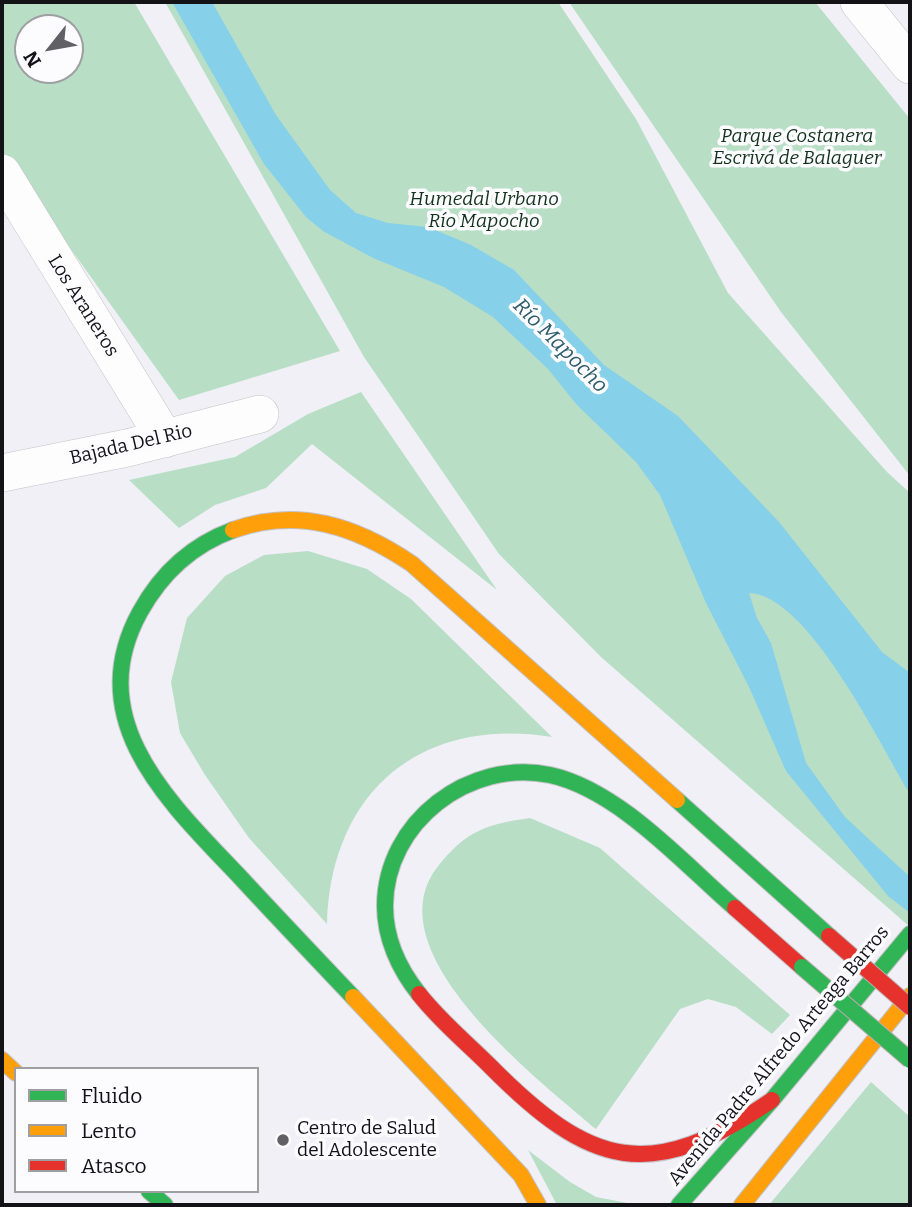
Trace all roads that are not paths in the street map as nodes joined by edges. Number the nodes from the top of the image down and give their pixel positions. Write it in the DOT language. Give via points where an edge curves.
graph roads {
  1 [pos="859,2"];
  2 [pos="910,65"];
  3 [pos="2,173"];
  4 [pos="260,414"];
  5 [pos="165,439"];
  6 [pos="2,473"];
  7 [pos="910,934"];
  8 [pos="910,996"];
  9 [pos="910,1007"];
  10 [pos="910,1060"];
  11 [pos="772,1100"];
  12 [pos="151,1193"];
  13 [pos="165,1205"];
  14 [pos="538,1205"];
  15 [pos="679,1205"];
  16 [pos="742,1205"];
  1 -- 2 [label="street"];
  3 -- 5 [label="street, Los Araneros"];
  4 -- 5 [label="street, Bajada Del Rio"];
  5 -- 6 [label="street, Bajada Del Rio"];
  7 -- 11 [label="main road, Avenida Padre Alfredo Arteaga Barros"];
  8 -- 16 [label="main road"];
  9 -- 14 [label="main road, bridge" via="412,564 383,544 318,520 264,520 217,534 170,567 148,592 128,637 122,669 124,715 145,768 177,811 512,1166"];
  10 -- 11 [label="main road, bridge" via="610,802 564,779 539,773 482,778 442,798 408,830 389,871 386,916 390,939 412,986 522,1098 565,1131 612,1152 656,1154 710,1138"];
  11 -- 15 [label="main road, Avenida Padre Alfredo Arteaga Barros"];
  12 -- 13 [label="main road"];
}
